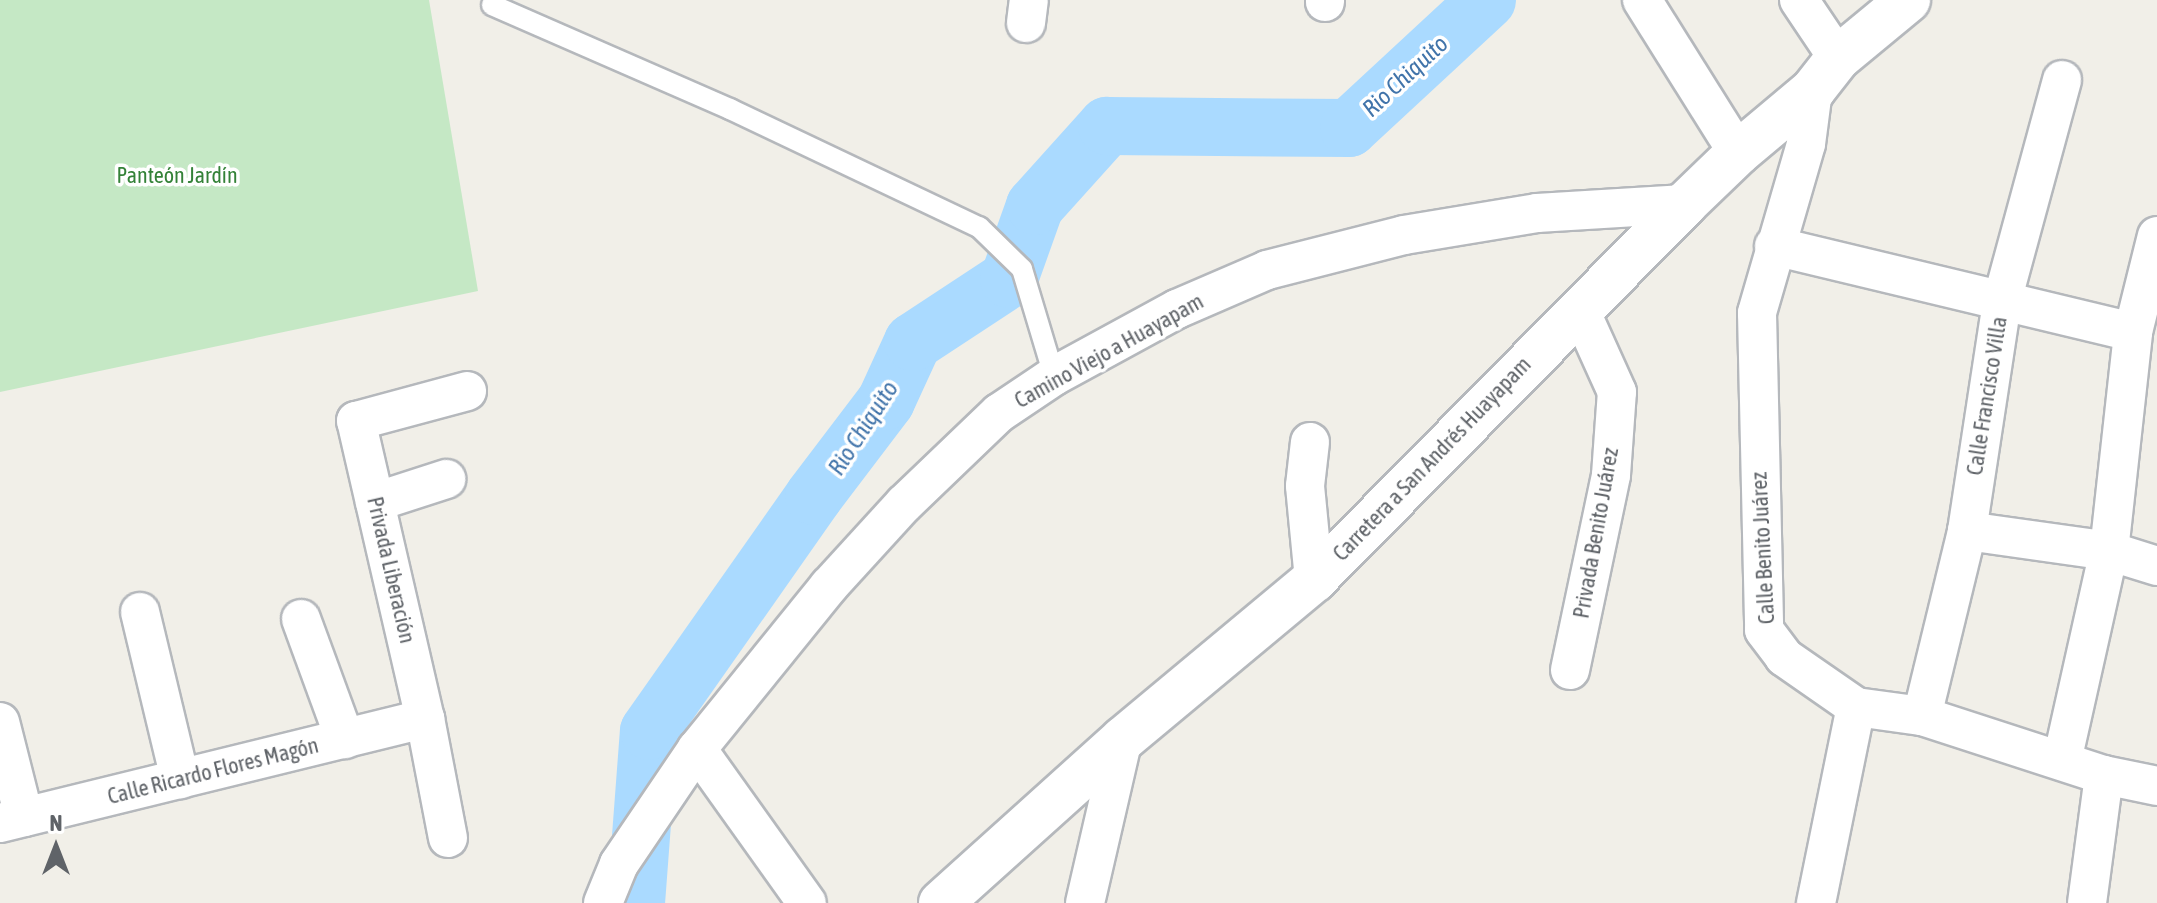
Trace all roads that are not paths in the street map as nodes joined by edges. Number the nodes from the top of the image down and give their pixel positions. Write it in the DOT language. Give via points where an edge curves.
graph roads {
  1 [pos="1642,0"];
  2 [pos="1799,0"];
  3 [pos="1908,0"];
  4 [pos="492,5"];
  5 [pos="1826,74"];
  6 [pos="2062,80"];
  7 [pos="1738,153"];
  8 [pos="1685,204"];
  9 [pos="2157,236"];
  10 [pos="1774,246"];
  11 [pos="2002,301"];
  12 [pos="1579,308"];
  13 [pos="2133,332"];
  14 [pos="1054,376"];
  15 [pos="467,391"];
  16 [pos="1310,442"];
  17 [pos="446,479"];
  18 [pos="375,502"];
  19 [pos="1967,531"];
  20 [pos="2109,551"];
  21 [pos="2157,566"];
  22 [pos="1314,580"];
  23 [pos="140,612"];
  24 [pos="301,619"];
  25 [pos="1570,670"];
  26 [pos="1856,707"];
  27 [pos="1922,716"];
  28 [pos="425,719"];
  29 [pos="0,722"];
  30 [pos="345,739"];
  31 [pos="1123,739"];
  32 [pos="697,749"];
  33 [pos="2062,761"];
  34 [pos="2104,775"];
  35 [pos="180,779"];
  36 [pos="2157,786"];
  37 [pos="12,820"];
  38 [pos="448,838"];
  39 [pos="603,903"];
  40 [pos="807,903"];
  41 [pos="941,903"];
  42 [pos="1085,903"];
  43 [pos="1816,903"];
  44 [pos="2087,903"];
  1 -- 7 [label="street"];
  2 -- 5 [label="street"];
  3 -- 5 [label="main road, Carretera a San Andrés Huayapam"];
  4 -- 14 [label="lane" via="730,109 979,227 1022,269"];
  5 -- 7 [label="main road, Carretera a San Andrés Huayapam"];
  5 -- 10 [label="street, Calle Benito Juárez"];
  6 -- 11 [label="street"];
  7 -- 8 [label="main road, Carretera a San Andrés Huayapam"];
  8 -- 12 [label="main road, Carretera a San Andrés Huayapam"];
  8 -- 14 [label="street, Camino Viejo a Huayapam" via="1537,213 1404,235 1267,270 1177,309"];
  9 -- 13 [label="street"];
  10 -- 11 [label="street, Calle Francisco Villa"];
  10 -- 26 [label="street, Calle Benito Juárez" via="1757,313 1764,630 1784,657"];
  11 -- 13 [label="street"];
  11 -- 19 [label="street, Calle Francisco Villa"];
  12 -- 22 [label="main road, Carretera a San Andrés Huayapam"];
  12 -- 25 [label="street, Privada Benito Juárez" via="1617,392 1611,475"];
  13 -- 20 [label="street"];
  14 -- 32 [label="street, Camino Viejo a Huayapam" via="999,413 904,504 829,586"];
  15 -- 18 [label="street, Privada Liberación" via="356,421"];
  16 -- 22 [label="street" via="1305,486"];
  17 -- 18 [label="street"];
  18 -- 28 [label="street, Privada Liberación"];
  19 -- 20 [label="street"];
  19 -- 27 [label="street, Calle Francisco Villa"];
  20 -- 21 [label="street"];
  20 -- 33 [label="street"];
  22 -- 31 [label="main road, Carretera a San Andrés Huayapam"];
  23 -- 35 [label="street"];
  24 -- 30 [label="street"];
  26 -- 27 [label="street, Calle Benito Juárez"];
  26 -- 43 [label="street"];
  27 -- 33 [label="street, Calle Benito Juárez"];
  28 -- 30 [label="street, Calle Ricardo Flores Magón"];
  28 -- 38 [label="street, Privada Liberación"];
  29 -- 37 [label="street"];
  30 -- 35 [label="street, Calle Ricardo Flores Magón"];
  31 -- 41 [label="main road, Carretera a San Andrés Huayapam"];
  31 -- 42 [label="street"];
  32 -- 39 [label="street, Camino Viejo a Huayapam" via="619,864"];
  32 -- 40 [label="street"];
  33 -- 34 [label="street, Calle Benito Juárez"];
  34 -- 36 [label="street, Calle Benito Juárez"];
  34 -- 44 [label="street"];
  35 -- 37 [label="street, Calle Ricardo Flores Magón"];
}
